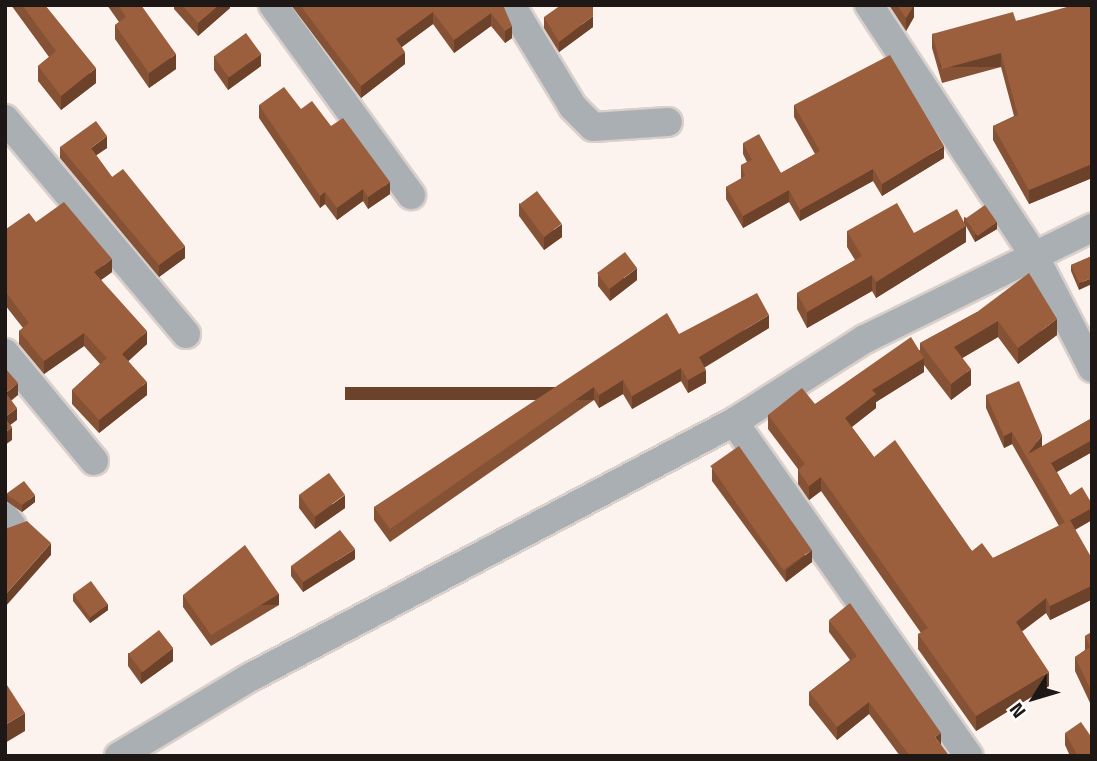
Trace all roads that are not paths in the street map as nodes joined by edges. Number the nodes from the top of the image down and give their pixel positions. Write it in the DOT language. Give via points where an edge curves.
graph roads {
  1 [pos="273,5"];
  2 [pos="511,5"];
  3 [pos="869,5"];
  4 [pos="5,119"];
  5 [pos="668,122"];
  6 [pos="411,195"];
  7 [pos="1092,228"];
  8 [pos="1034,255"];
  9 [pos="186,334"];
  10 [pos="5,353"];
  11 [pos="1092,368"];
  12 [pos="734,422"];
  13 [pos="94,461"];
  14 [pos="119,756"];
  15 [pos="969,756"];
  1 -- 6 [label="street"];
  2 -- 5 [label="street" via="573,107 593,127"];
  3 -- 8 [label="street"];
  4 -- 9 [label="street"];
  7 -- 8 [label="street"];
  8 -- 11 [label="street"];
  8 -- 12 [label="street" via="865,339"];
  10 -- 13 [label="street"];
  12 -- 14 [label="street" via="249,678"];
  12 -- 15 [label="street"];
}
